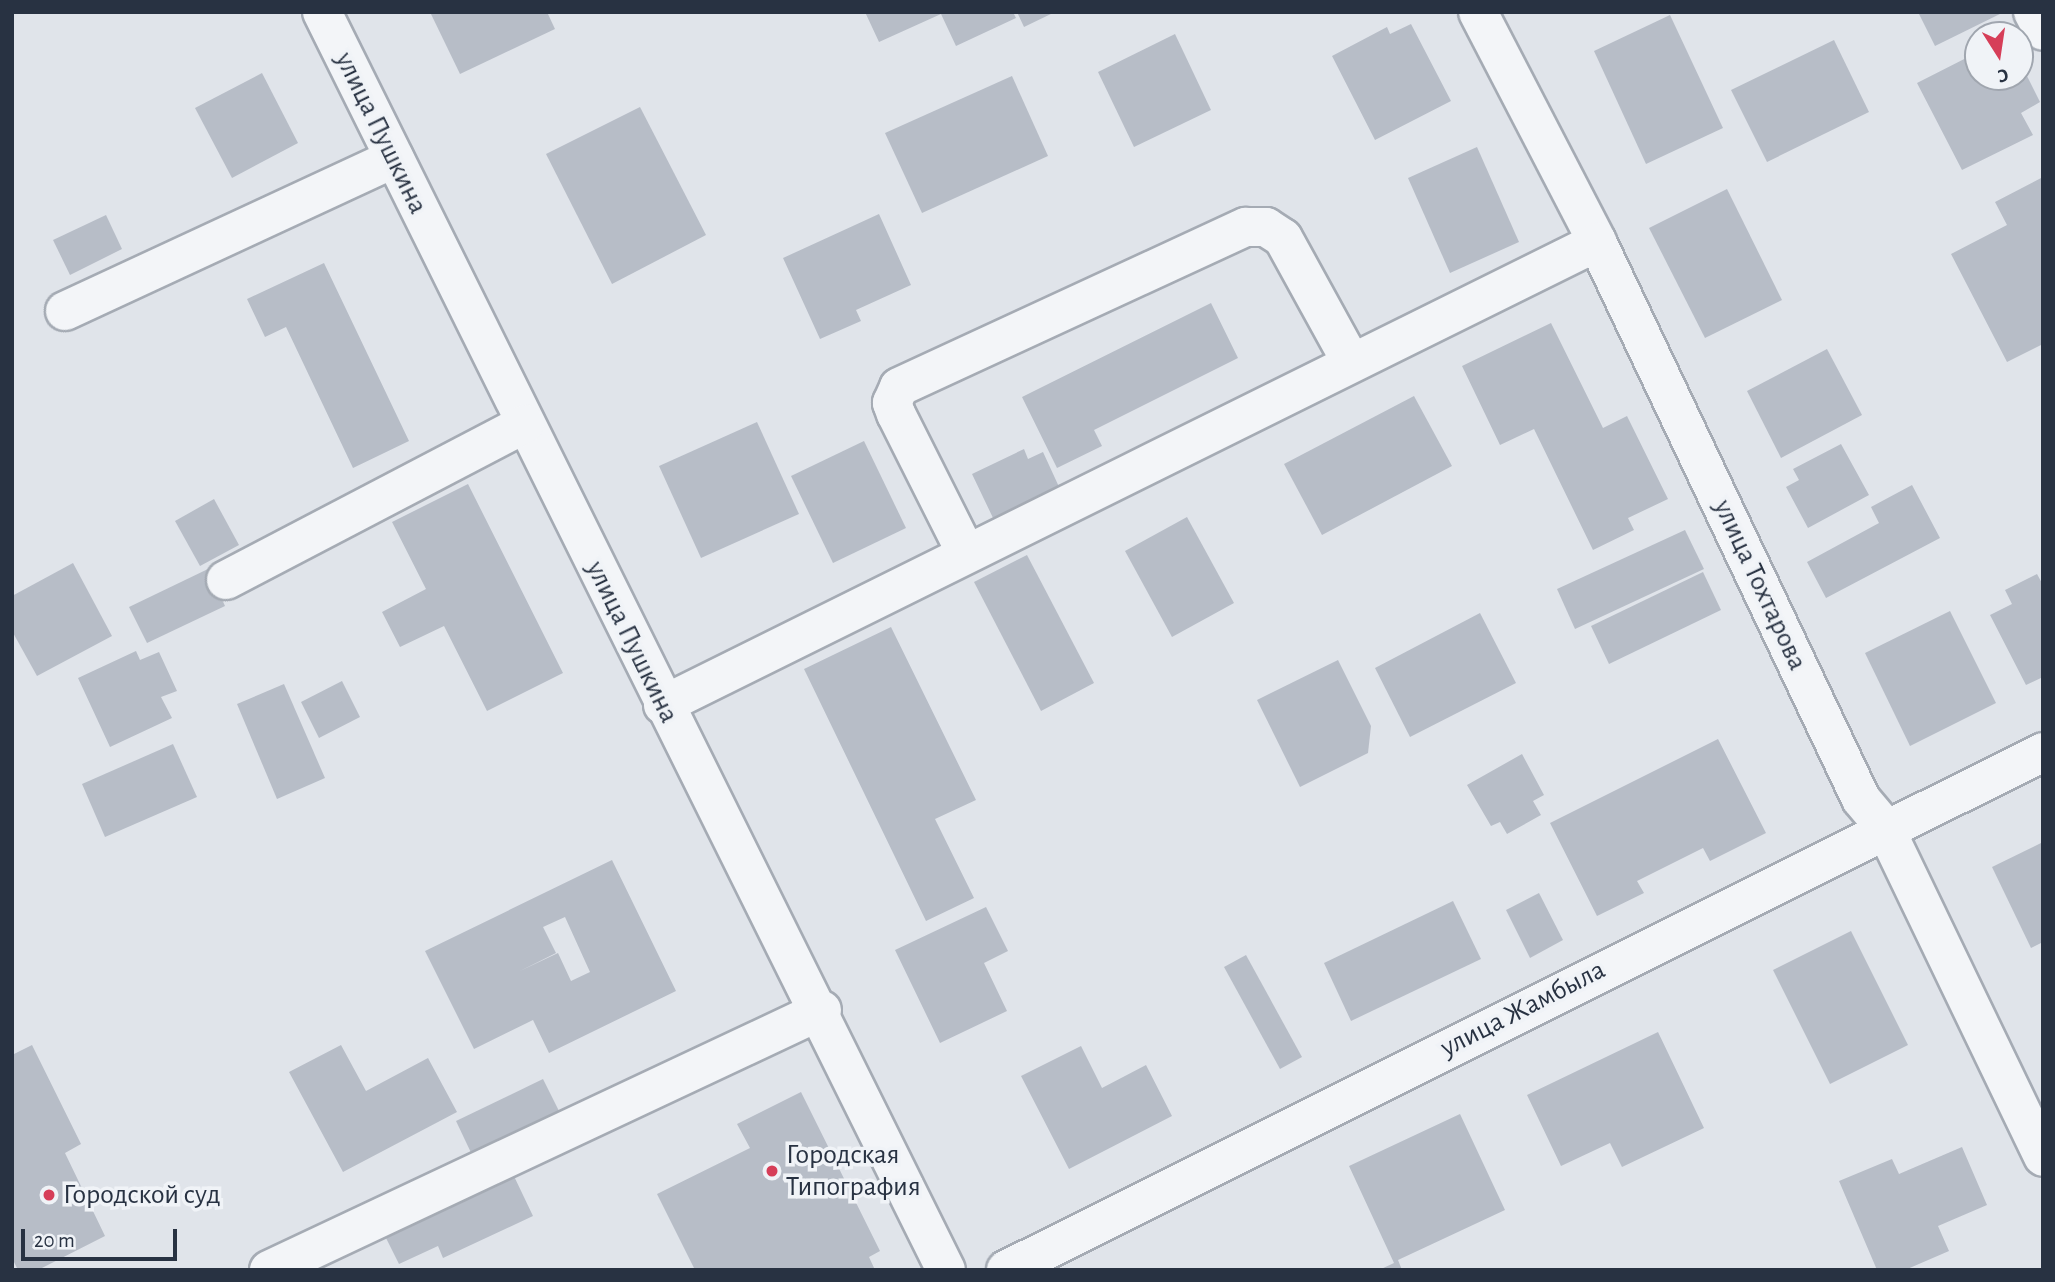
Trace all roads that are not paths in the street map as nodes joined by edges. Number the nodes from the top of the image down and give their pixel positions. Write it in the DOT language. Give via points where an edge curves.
graph roads {
  1 [pos="322,12"];
  2 [pos="1478,12"];
  3 [pos="2033,12"];
  4 [pos="2043,31"];
  5 [pos="394,158"];
  6 [pos="1597,242"];
  7 [pos="65,311"];
  8 [pos="1350,360"];
  9 [pos="524,424"];
  10 [pos="965,551"];
  11 [pos="226,580"];
  12 [pos="663,705"];
  13 [pos="2043,752"];
  14 [pos="1884,826"];
  15 [pos="822,1010"];
  16 [pos="2043,1157"];
  17 [pos="269,1270"];
  18 [pos="946,1270"];
  19 [pos="1006,1270"];
  1 -- 5 [label="street, улица Пушкина"];
  2 -- 6 [label="street, улица Тохтарова"];
  3 -- 4 [label="street"];
  5 -- 7 [label="street"];
  5 -- 9 [label="street, улица Пушкина"];
  6 -- 8 [label="street"];
  6 -- 14 [label="street, улица Тохтарова" via="1861,799"];
  8 -- 10 [label="street"];
  8 -- 10 [label="street" via="1283,238 1266,227 1246,227 899,387 892,403 896,414"];
  9 -- 11 [label="street"];
  9 -- 12 [label="street, улица Пушкина"];
  10 -- 12 [label="street"];
  12 -- 15 [label="street, улица Пушкина"];
  13 -- 14 [label="street, улица Жамбыла"];
  14 -- 16 [label="street, улица Тохтарова"];
  14 -- 19 [label="street, улица Жамбыла"];
  15 -- 17 [label="street"];
  15 -- 18 [label="street, улица Пушкина"];
}
